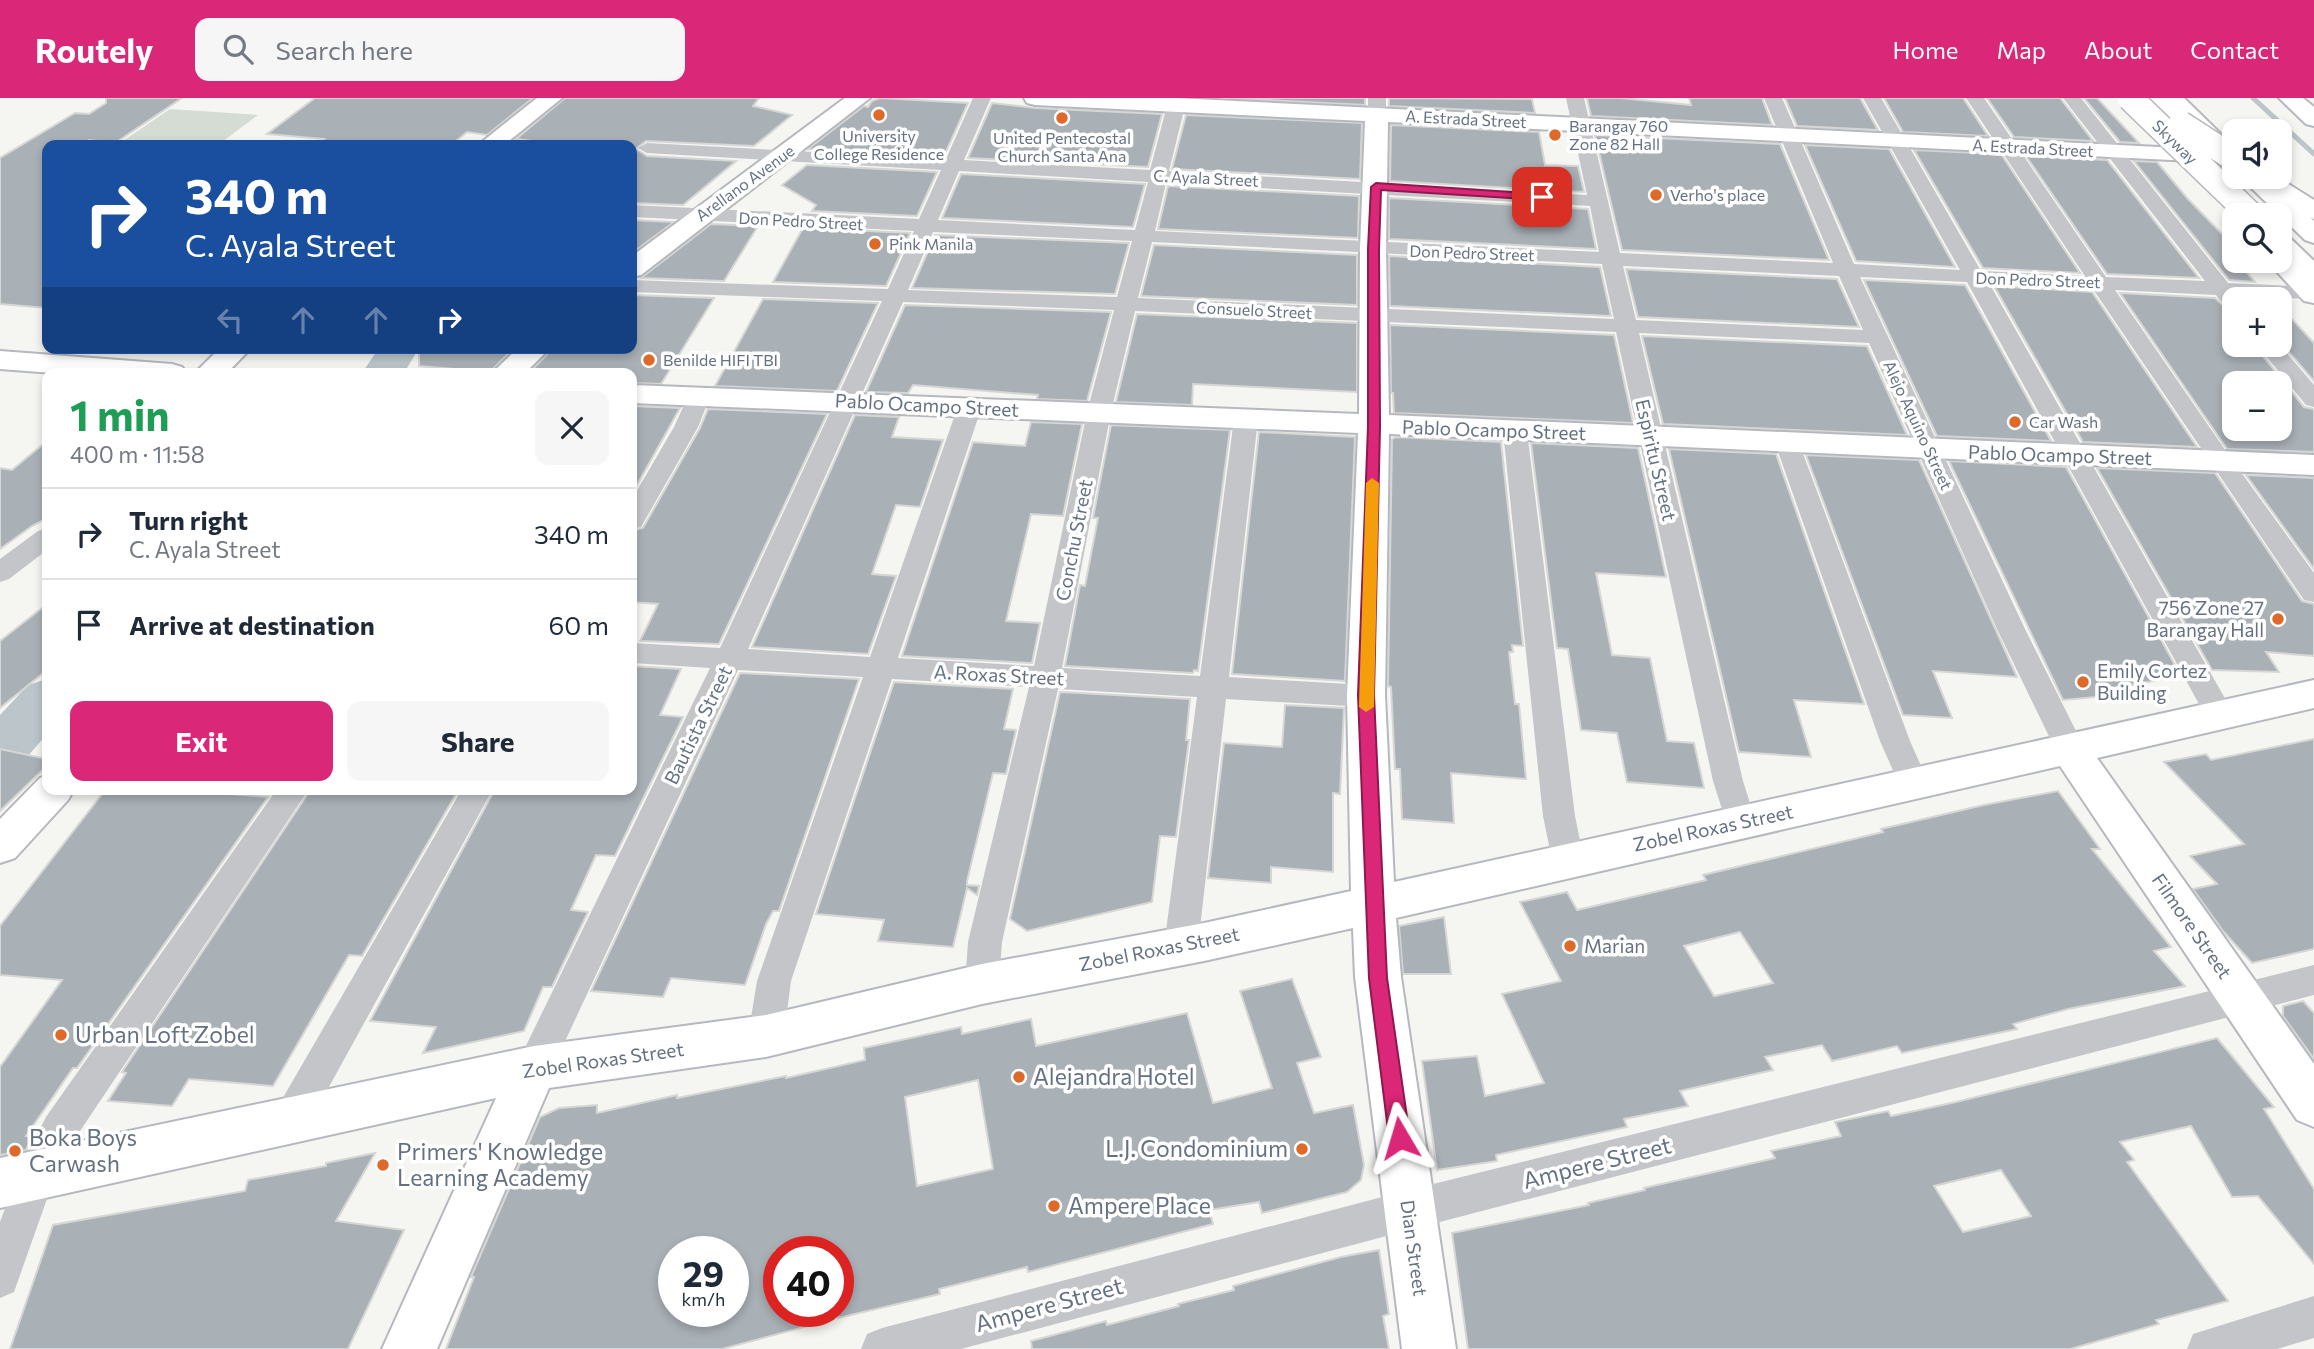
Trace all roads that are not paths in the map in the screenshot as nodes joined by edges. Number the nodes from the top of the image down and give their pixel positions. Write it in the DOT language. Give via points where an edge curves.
graph roads {
  1 [pos="551,98"];
  2 [pos="859,98"];
  3 [pos="982,98"];
  4 [pos="1035,98"];
  5 [pos="1553,98"];
  6 [pos="1773,98"];
  7 [pos="1872,98"];
  8 [pos="1975,98"];
  9 [pos="2072,98"];
  10 [pos="2120,98"];
  11 [pos="2130,98"];
  12 [pos="2138,98"];
  13 [pos="2153,98"];
  14 [pos="2290,98"];
  15 [pos="1080,99"];
  16 [pos="1575,100"];
  17 [pos="1177,101"];
  18 [pos="1377,106"];
  19 [pos="2173,109"];
  20 [pos="2314,119"];
  21 [pos="1580,125"];
  22 [pos="1790,135"];
  23 [pos="497,140"];
  24 [pos="1897,141"];
  25 [pos="2010,147"];
  26 [pos="647,148"];
  27 [pos="2222,149"];
  28 [pos="2115,152"];
  29 [pos="2182,154"];
  30 [pos="781,157"];
  31 [pos="2222,161"];
  32 [pos="953,164"];
  33 [pos="1157,176"];
  34 [pos="1376,187"];
  35 [pos="2250,189"];
  36 [pos="2265,189"];
  37 [pos="2280,189"];
  38 [pos="1598,201"];
  39 [pos="2224,203"];
  40 [pos="2239,203"];
  41 [pos="2240,203"];
  42 [pos="2265,203"];
  43 [pos="637,211"];
  44 [pos="2314,211"];
  45 [pos="699,216"];
  46 [pos="925,226"];
  47 [pos="2292,228"];
  48 [pos="2314,236"];
  49 [pos="1142,237"];
  50 [pos="2314,248"];
  51 [pos="1373,249"];
  52 [pos="2292,256"];
  53 [pos="1611,259"];
  54 [pos="637,265"];
  55 [pos="2292,269"];
  56 [pos="1847,271"];
  57 [pos="1976,277"];
  58 [pos="2100,282"];
  59 [pos="2314,284"];
  60 [pos="637,286"];
  61 [pos="2292,287"];
  62 [pos="2222,289"];
  63 [pos="895,296"];
  64 [pos="2222,296"];
  65 [pos="1126,304"];
  66 [pos="1375,315"];
  67 [pos="1626,326"];
  68 [pos="1877,337"];
  69 [pos="231,354"];
  70 [pos="529,354"];
  71 [pos="2278,357"];
  72 [pos="0,360"];
  73 [pos="106,368"];
  74 [pos="215,368"];
  75 [pos="513,368"];
  76 [pos="637,394"];
  77 [pos="698,397"];
  78 [pos="2314,400"];
  79 [pos="849,401"];
  80 [pos="970,406"];
  81 [pos="1099,412"];
  82 [pos="1246,419"];
  83 [pos="1374,426"];
  84 [pos="1515,431"];
  85 [pos="1651,437"];
  86 [pos="1787,443"];
  87 [pos="1929,449"];
  88 [pos="2073,455"];
  89 [pos="2221,462"];
  90 [pos="2314,466"];
  91 [pos="637,512"];
  92 [pos="42,541"];
  93 [pos="0,573"];
  94 [pos="2314,593"];
  95 [pos="637,653"];
  96 [pos="729,659"];
  97 [pos="879,668"];
  98 [pos="1046,677"];
  99 [pos="1211,687"];
  100 [pos="2314,694"];
  101 [pos="1366,695"];
  102 [pos="2220,716"];
  103 [pos="2070,749"];
  104 [pos="1914,784"];
  105 [pos="48,795"];
  106 [pos="290,795"];
  107 [pos="475,795"];
  108 [pos="1741,822"];
  109 [pos="0,846"];
  110 [pos="1567,860"];
  111 [pos="1373,905"];
  112 [pos="1181,946"];
  113 [pos="2314,980"];
  114 [pos="982,984"];
  115 [pos="2242,1000"];
  116 [pos="766,1036"];
  117 [pos="534,1068"];
  118 [pos="2314,1104"];
  119 [pos="290,1121"];
  120 [pos="18,1179"];
  121 [pos="1409,1210"];
  122 [pos="0,1278"];
  123 [pos="2314,1317"];
  124 [pos="409,1349"];
  125 [pos="882,1349"];
  126 [pos="1429,1349"];
  127 [pos="2208,1349"];
  1 -- 23 [label="main road"];
  2 -- 30 [label="main road, Arellano Avenue"];
  3 -- 32 [label="street, Bautista Street"];
  4 -- 15 [label="main road, A. Estrada Street"];
  5 -- 16 [label="street"];
  6 -- 22 [label="street, Alejo Aquino Street"];
  7 -- 24 [label="street"];
  8 -- 25 [label="street"];
  9 -- 28 [label="street"];
  10 -- 29 [label="main road"];
  11 -- 41 [label="main road, Skyway, bridge"];
  12 -- 29 [label="main road"];
  13 -- 19 [label="main road, Skyway"];
  14 -- 20 [label="main road"];
  15 -- 17 [label="main road, A. Estrada Street"];
  16 -- 21 [label="street, Espiritu Street"];
  17 -- 18 [label="main road, A. Estrada Street"];
  17 -- 33 [label="street, Conchu Street"];
  18 -- 21 [label="main road, A. Estrada Street"];
  18 -- 34 [label="main road, Dian Street"];
  19 -- 27 [label="main road, bridge"];
  19 -- 31 [label="main road, Skyway, bridge"];
  21 -- 22 [label="main road, A. Estrada Street"];
  21 -- 38 [label="street, Espiritu Street"];
  22 -- 24 [label="main road, A. Estrada Street"];
  22 -- 56 [label="street, Alejo Aquino Street"];
  24 -- 25 [label="main road, A. Estrada Street"];
  24 -- 57 [label="street"];
  25 -- 28 [label="main road, A. Estrada Street"];
  25 -- 58 [label="street"];
  26 -- 30 [label="street, C. Ayala Street"];
  28 -- 29 [label="main road, A. Estrada Street"];
  28 -- 62 [label="street"];
  29 -- 39 [label="main road"];
  29 -- 40 [label="main road"];
  30 -- 32 [label="street, C. Ayala Street"];
  30 -- 45 [label="main road, Arellano Avenue"];
  32 -- 33 [label="street, C. Ayala Street"];
  32 -- 46 [label="street, Bautista Street"];
  33 -- 34 [label="street, C. Ayala Street"];
  33 -- 49 [label="street, Conchu Street"];
  34 -- 38 [label="street, C. Ayala Street"];
  34 -- 51 [label="main road, Dian Street"];
  35 -- 42 [label="main road, Skyway"];
  36 -- 48 [label="main road"];
  37 -- 44 [label="main road"];
  38 -- 53 [label="street, Espiritu Street"];
  43 -- 45 [label="street, Don Pedro Street"];
  45 -- 46 [label="street, Don Pedro Street"];
  45 -- 54 [label="main road, Arellano Avenue"];
  46 -- 49 [label="street, Don Pedro Street"];
  46 -- 63 [label="street, Bautista Street"];
  47 -- 50 [label="main road, Skyway"];
  49 -- 51 [label="street, Don Pedro Street"];
  49 -- 65 [label="street, Conchu Street"];
  51 -- 53 [label="street, Don Pedro Street"];
  51 -- 66 [label="main road, Dian Street"];
  52 -- 59 [label="main road"];
  53 -- 56 [label="street, Don Pedro Street"];
  53 -- 67 [label="street, Espiritu Street"];
  55 -- 59 [label="main road"];
  56 -- 57 [label="street, Don Pedro Street"];
  56 -- 68 [label="street, Alejo Aquino Street"];
  57 -- 58 [label="street, Don Pedro Street"];
  57 -- 88 [label="street"];
  58 -- 64 [label="street, Don Pedro Street"];
  58 -- 89 [label="street"];
  59 -- 61 [label="street, Don Pedro Street"];
  60 -- 63 [label="street, Consuelo Street"];
  63 -- 65 [label="street, Consuelo Street"];
  63 -- 79 [label="street, Bautista Street"];
  65 -- 66 [label="street, Consuelo Street"];
  65 -- 81 [label="street, Conchu Street"];
  66 -- 67 [label="street, Consuelo Street"];
  66 -- 83 [label="main road, Dian Street"];
  67 -- 68 [label="street, Consuelo Street"];
  67 -- 85 [label="street, Espiritu Street"];
  68 -- 87 [label="street, Alejo Aquino Street"];
  69 -- 74 [label="main road"];
  70 -- 75 [label="main road"];
  71 -- 78 [label="street"];
  72 -- 73 [label="main road"];
  76 -- 77 [label="main road, Pablo Ocampo Street"];
  77 -- 79 [label="main road, Pablo Ocampo Street"];
  77 -- 91 [label="street"];
  79 -- 80 [label="main road, Pablo Ocampo Street"];
  79 -- 96 [label="street, Bautista Street"];
  80 -- 81 [label="main road, Pablo Ocampo Street"];
  80 -- 97 [label="street"];
  81 -- 82 [label="main road, Pablo Ocampo Street"];
  81 -- 98 [label="street, Conchu Street"];
  82 -- 83 [label="main road, Pablo Ocampo Street"];
  82 -- 99 [label="street"];
  83 -- 84 [label="main road, Pablo Ocampo Street"];
  83 -- 101 [label="main road, Dian Street"];
  84 -- 85 [label="main road, Pablo Ocampo Street"];
  84 -- 110 [label="street"];
  85 -- 86 [label="main road, Pablo Ocampo Street"];
  85 -- 108 [label="street, Espiritu Street"];
  86 -- 87 [label="main road, Pablo Ocampo Street"];
  86 -- 104 [label="street"];
  87 -- 88 [label="main road, Pablo Ocampo Street"];
  87 -- 103 [label="street, Alejo Aquino Street"];
  88 -- 89 [label="main road, Pablo Ocampo Street"];
  88 -- 102 [label="street"];
  89 -- 90 [label="main road, Pablo Ocampo Street"];
  89 -- 94 [label="street"];
  92 -- 93 [label="street"];
  95 -- 96 [label="street, A. Roxas Street"];
  96 -- 97 [label="street, A. Roxas Street"];
  96 -- 117 [label="street, Bautista Street"];
  97 -- 98 [label="street, A. Roxas Street"];
  97 -- 116 [label="street" via="774,981"];
  98 -- 99 [label="street, A. Roxas Street"];
  98 -- 114 [label="street, Conchu Street" via="985,942"];
  99 -- 101 [label="street, A. Roxas Street"];
  99 -- 112 [label="street"];
  100 -- 102 [label="main road, Zobel Roxas Street"];
  101 -- 111 [label="main road, Dian Street"];
  102 -- 103 [label="main road, Zobel Roxas Street"];
  103 -- 104 [label="main road, Zobel Roxas Street"];
  103 -- 115 [label="main road, Filmore Street"];
  104 -- 108 [label="main road, Zobel Roxas Street"];
  105 -- 109 [label="main road"];
  106 -- 120 [label="street"];
  107 -- 119 [label="street"];
  108 -- 110 [label="main road, Zobel Roxas Street"];
  110 -- 111 [label="main road, Zobel Roxas Street"];
  111 -- 112 [label="main road, Zobel Roxas Street"];
  111 -- 121 [label="main road, Dian Street" via="1378,978"];
  112 -- 114 [label="main road, Zobel Roxas Street"];
  113 -- 115 [label="street, Ampere Street"];
  114 -- 116 [label="main road, Zobel Roxas Street"];
  115 -- 118 [label="main road, Filmore Street"];
  115 -- 121 [label="street, Ampere Street"];
  116 -- 117 [label="main road, Zobel Roxas Street"];
  117 -- 119 [label="main road, Zobel Roxas Street"];
  117 -- 124 [label="main road, Bautista Street"];
  119 -- 120 [label="main road, Zobel Roxas Street"];
  120 -- 122 [label="street"];
  121 -- 125 [label="street, Ampere Street"];
  121 -- 126 [label="main road, Dian Street"];
  123 -- 127 [label="street"];
}
